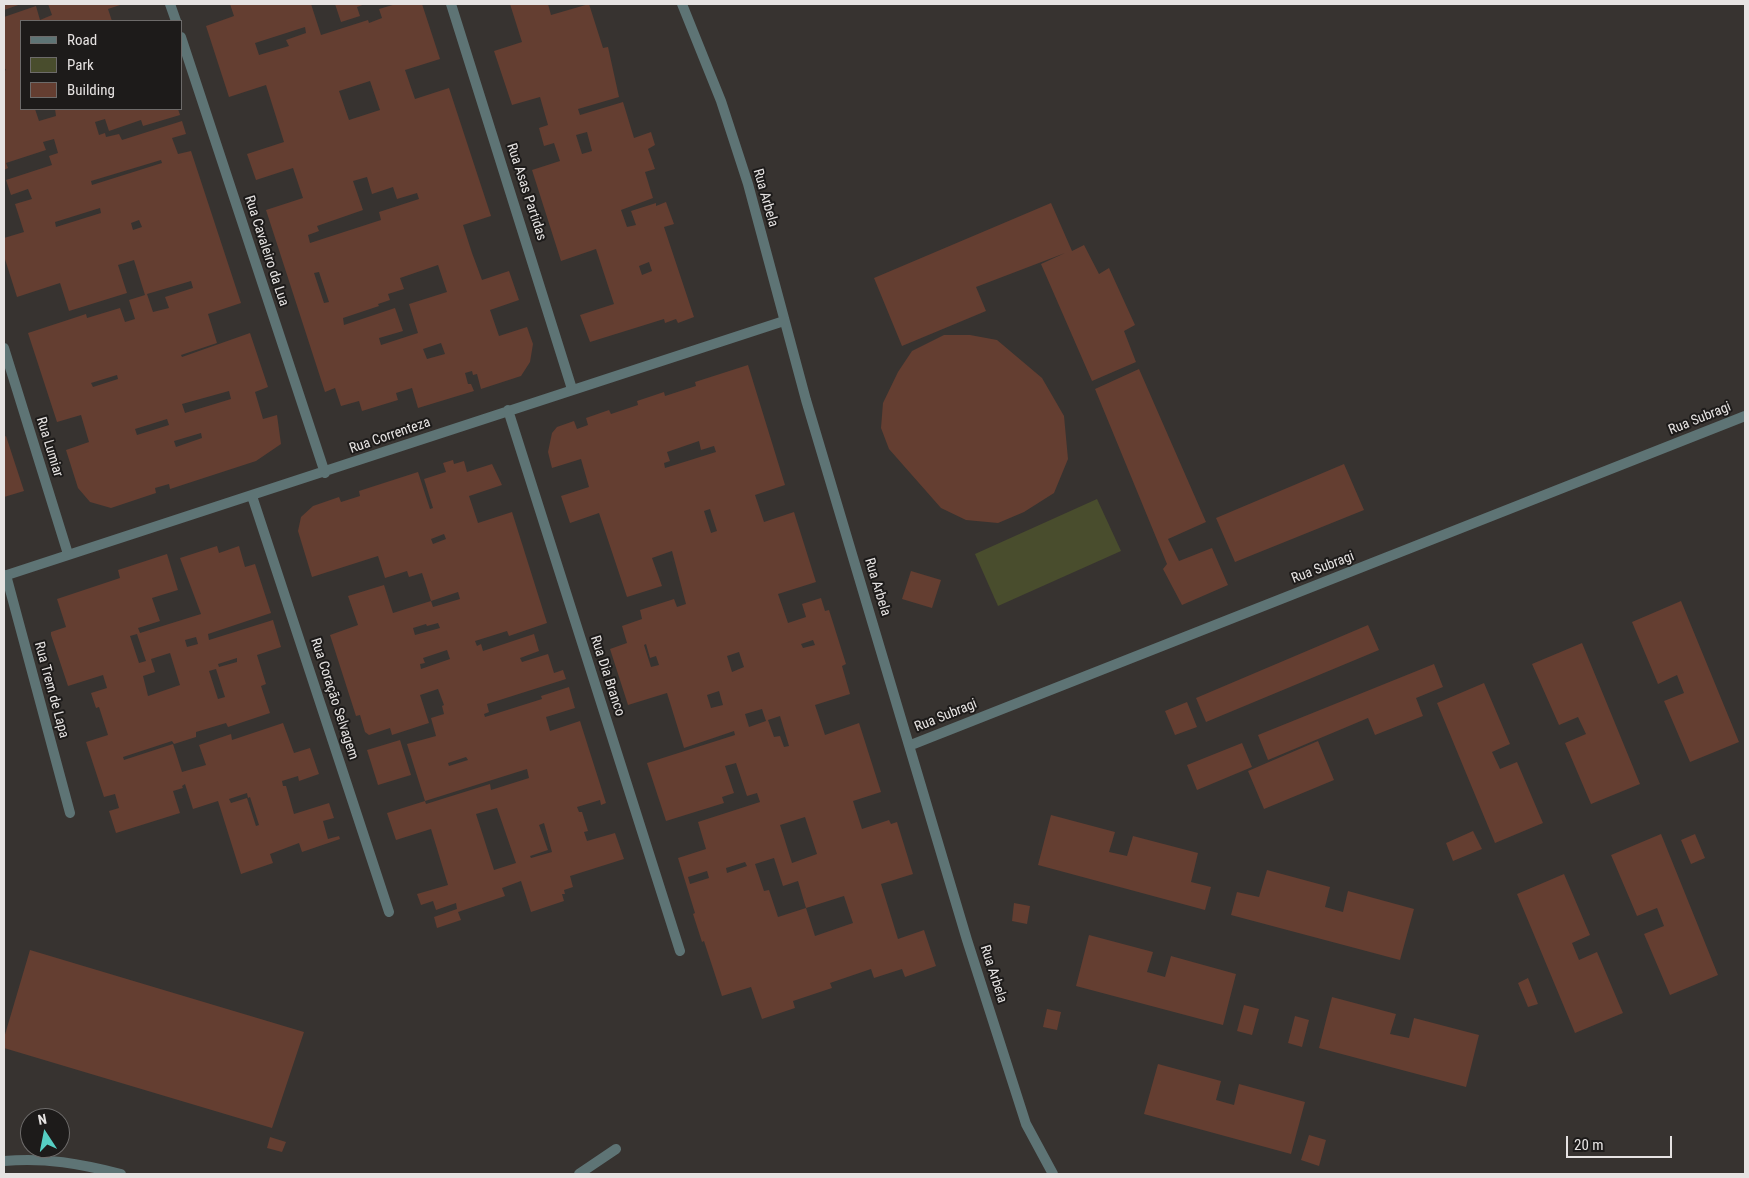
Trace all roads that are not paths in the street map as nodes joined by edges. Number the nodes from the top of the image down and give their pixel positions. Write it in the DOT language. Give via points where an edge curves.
graph roads {
  1 [pos="170,4"];
  2 [pos="451,4"];
  3 [pos="682,4"];
  4 [pos="176,20"];
  5 [pos="182,40"];
  6 [pos="784,321"];
  7 [pos="4,348"];
  8 [pos="572,389"];
  9 [pos="508,410"];
  10 [pos="1745,416"];
  11 [pos="325,473"];
  12 [pos="252,496"];
  13 [pos="68,554"];
  14 [pos="5,576"];
  15 [pos="910,745"];
  16 [pos="70,813"];
  17 [pos="389,912"];
  18 [pos="680,951"];
  19 [pos="616,1150"];
  20 [pos="4,1161"];
  21 [pos="121,1174"];
  22 [pos="579,1174"];
  23 [pos="1053,1174"];
  1 -- 4 [label="street"];
  2 -- 8 [label="street, Rua Asas Partidas"];
  3 -- 6 [label="street, Rua Arbela" via="724,110 748,184"];
  5 -- 11 [label="street, Rua Cavaleiro da Lua"];
  6 -- 8 [label="street, Rua Correnteza"];
  6 -- 15 [label="street, Rua Arbela"];
  7 -- 13 [label="street, Rua Lumiar"];
  8 -- 9 [label="street, Rua Correnteza"];
  9 -- 11 [label="street, Rua Correnteza"];
  9 -- 18 [label="street, Rua Dia Branco"];
  10 -- 15 [label="street, Rua Subragi"];
  11 -- 12 [label="street, Rua Correnteza"];
  12 -- 13 [label="street, Rua Correnteza"];
  12 -- 17 [label="street, Rua Coração Selvagem"];
  13 -- 14 [label="street, Rua Correnteza"];
  14 -- 16 [label="street, Rua Trem de Lapa"];
  15 -- 23 [label="street, Rua Arbela" via="967,940 1026,1124"];
  19 -- 22 [label="street"];
  20 -- 21 [label="street" via="34,1158 72,1162"];
}
